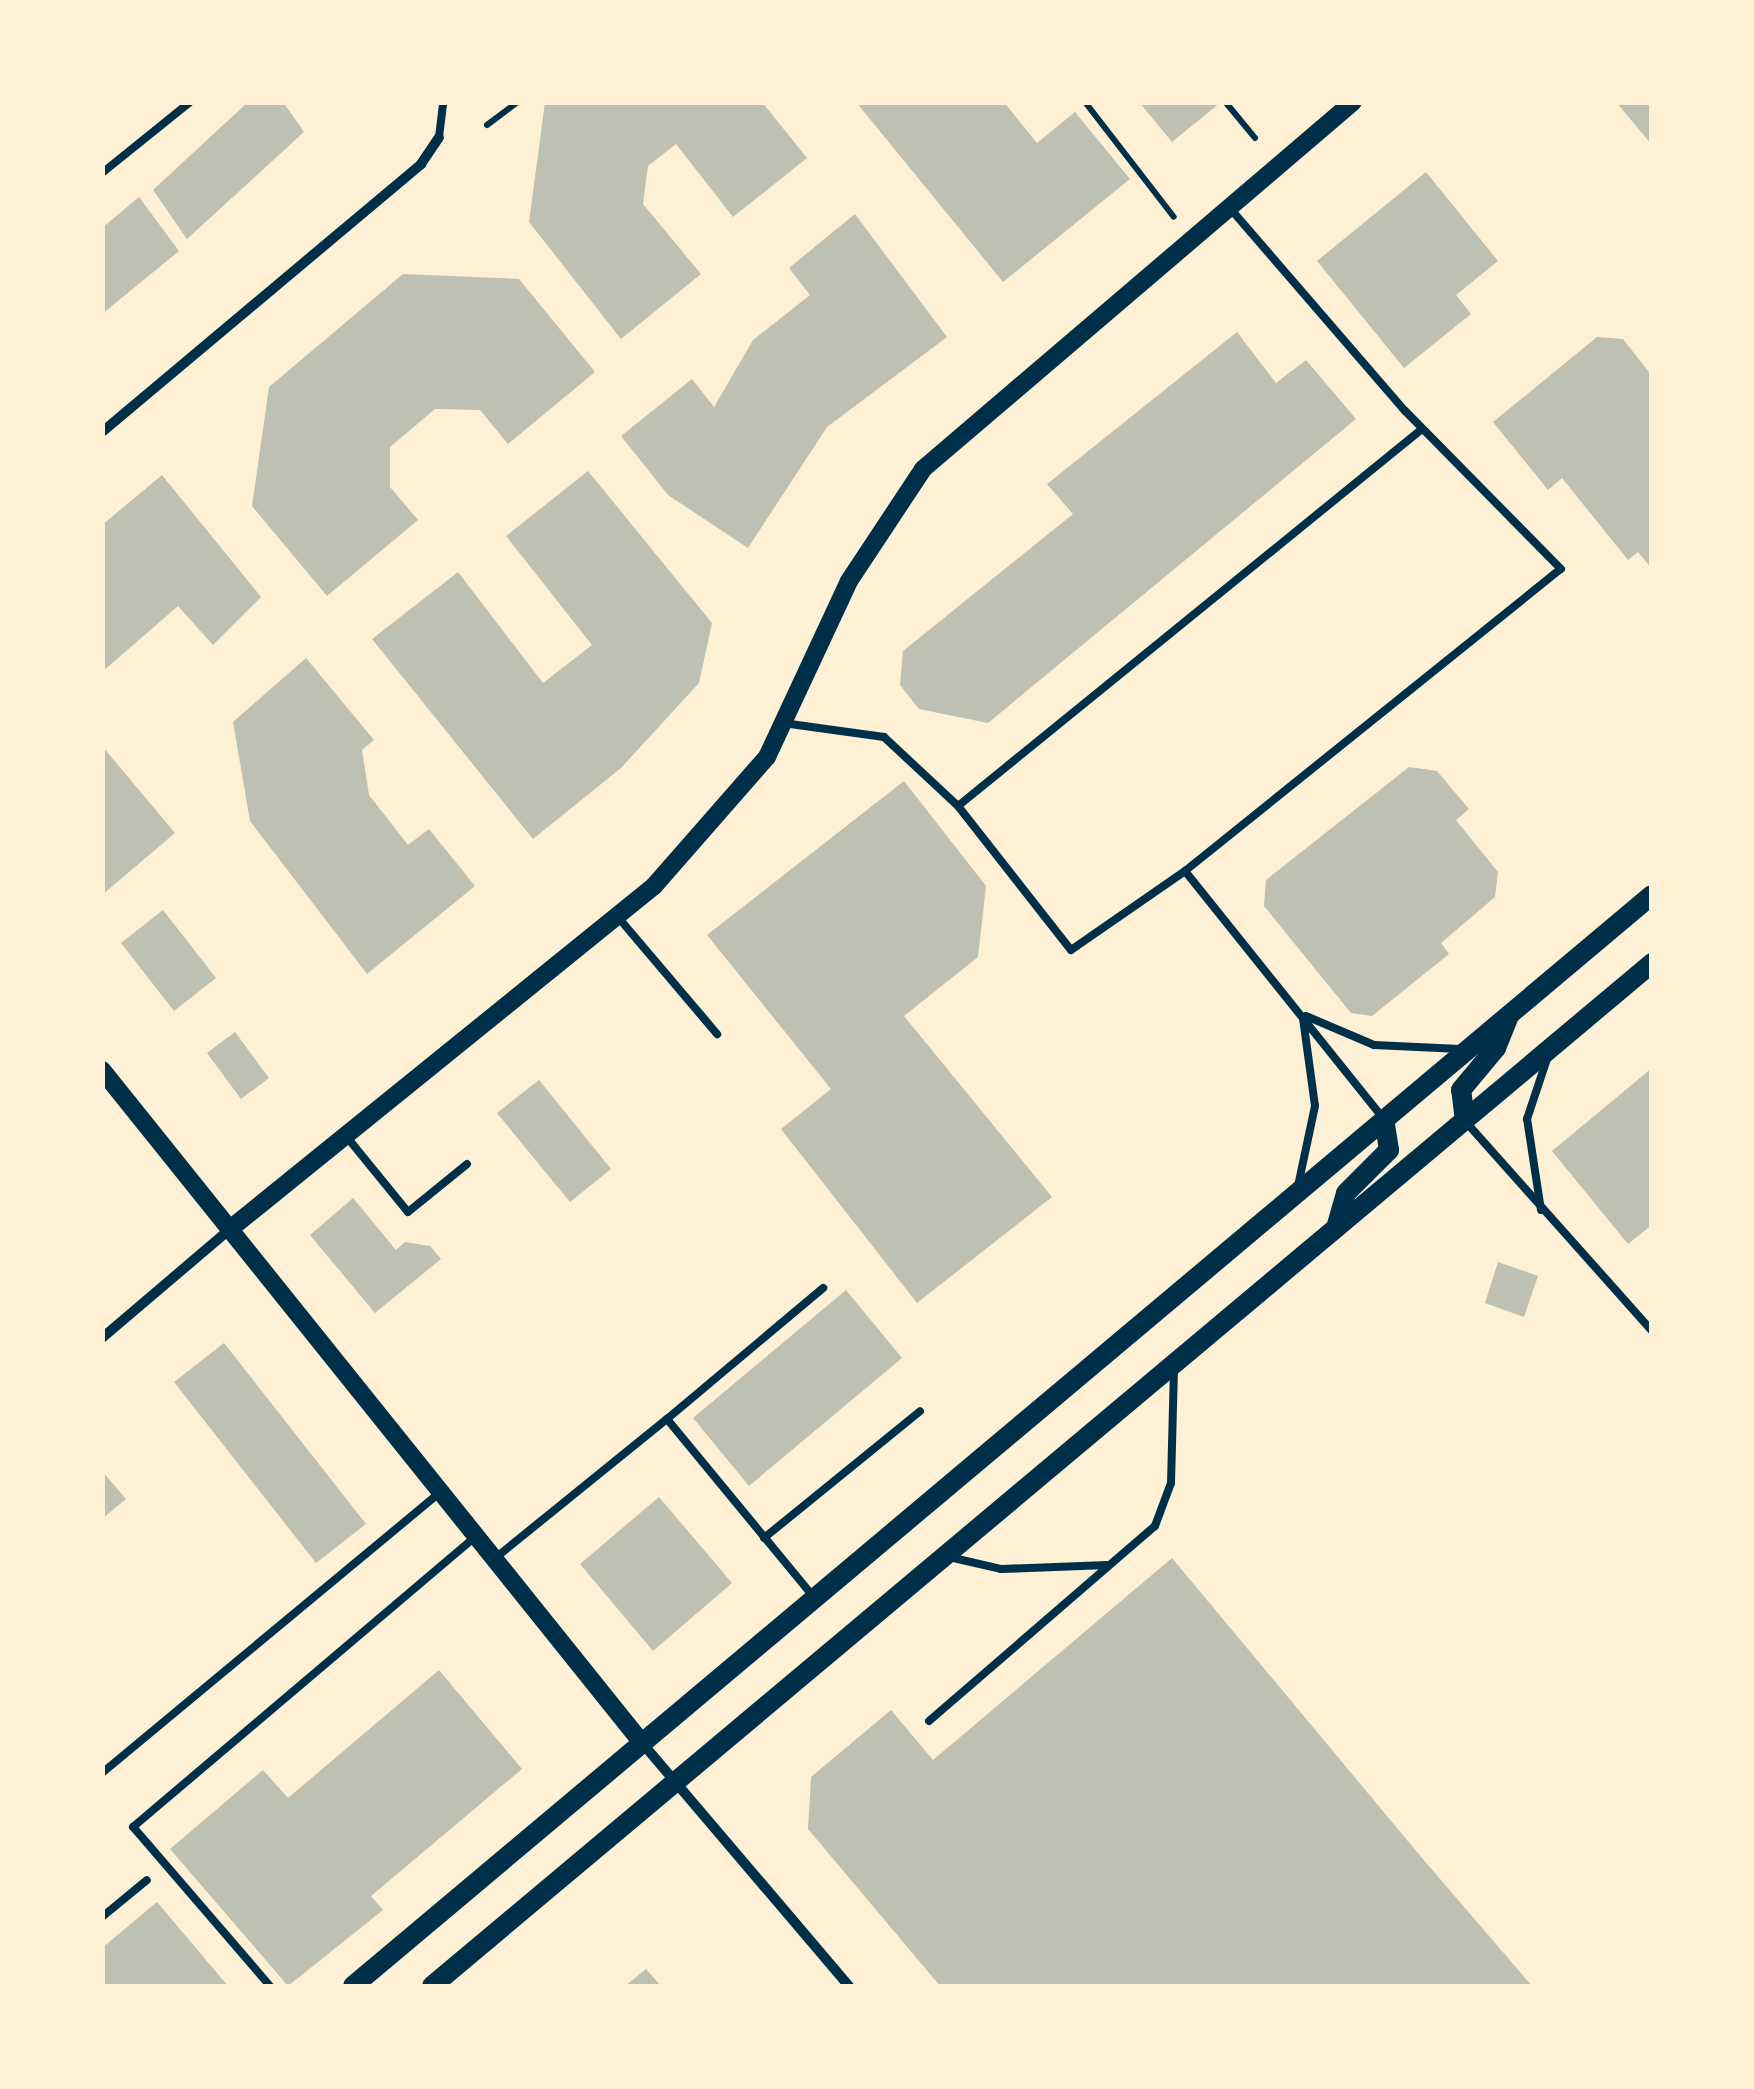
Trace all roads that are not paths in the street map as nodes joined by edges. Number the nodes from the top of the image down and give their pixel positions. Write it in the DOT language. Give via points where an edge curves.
graph roads {
  1 [pos="190,102"];
  2 [pos="443,102"];
  3 [pos="1353,102"];
  4 [pos="439,136"];
  5 [pos="102,173"];
  6 [pos="1229,208"];
  7 [pos="1422,430"];
  8 [pos="102,432"];
  9 [pos="783,723"];
  10 [pos="958,806"];
  11 [pos="1185,871"];
  12 [pos="1652,895"];
  13 [pos="617,916"];
  14 [pos="1652,963"];
  15 [pos="1509,1013"];
  16 [pos="1302,1014"];
  17 [pos="716,1034"];
  18 [pos="1555,1044"];
  19 [pos="1468,1048"];
  20 [pos="102,1070"];
  21 [pos="1384,1120"];
  22 [pos="1465,1121"];
  23 [pos="346,1136"];
  24 [pos="468,1164"];
  25 [pos="1294,1197"];
  26 [pos="1541,1210"];
  27 [pos="1336,1228"];
  28 [pos="230,1230"];
  29 [pos="823,1288"];
  30 [pos="1652,1330"];
  31 [pos="102,1338"];
  32 [pos="1174,1366"];
  33 [pos="920,1411"];
  34 [pos="667,1420"];
  35 [pos="441,1492"];
  36 [pos="476,1536"];
  37 [pos="764,1538"];
  38 [pos="948,1557"];
  39 [pos="494,1558"];
  40 [pos="1112,1563"];
  41 [pos="816,1600"];
  42 [pos="929,1721"];
  43 [pos="643,1744"];
  44 [pos="102,1773"];
  45 [pos="678,1784"];
  46 [pos="147,1880"];
  47 [pos="102,1918"];
  48 [pos="270,1986"];
  49 [pos="354,1986"];
  50 [pos="432,1986"];
  51 [pos="849,1986"];
  1 -- 5 [label="lane"];
  2 -- 4 [label="lane"];
  3 -- 6 [label="street"];
  4 -- 8 [label="street" via="421,164"];
  6 -- 7 [label="lane"];
  6 -- 9 [label="street" via="922,469 849,581"];
  7 -- 10 [label="lane"];
  7 -- 11 [label="lane" via="1562,569"];
  9 -- 10 [label="lane" via="884,737"];
  9 -- 13 [label="street" via="768,757"];
  10 -- 11 [label="lane" via="1071,950"];
  11 -- 16 [label="lane"];
  12 -- 15 [label="main road"];
  13 -- 17 [label="lane"];
  13 -- 23 [label="street"];
  14 -- 18 [label="main road"];
  15 -- 19 [label="main road"];
  15 -- 22 [label="main road" via="1496,1048 1461,1090"];
  16 -- 19 [label="lane" via="1374,1045"];
  16 -- 21 [label="lane"];
  16 -- 25 [label="lane" via="1315,1106"];
  18 -- 22 [label="main road"];
  18 -- 26 [label="lane" via="1527,1119"];
  19 -- 21 [label="main road"];
  20 -- 28 [label="street"];
  21 -- 25 [label="main road"];
  21 -- 27 [label="main road" via="1389,1150 1346,1193"];
  22 -- 26 [label="lane"];
  22 -- 27 [label="main road"];
  23 -- 24 [label="lane" via="408,1212"];
  23 -- 28 [label="street"];
  25 -- 41 [label="main road"];
  26 -- 30 [label="lane"];
  27 -- 32 [label="main road"];
  28 -- 31 [label="street"];
  28 -- 35 [label="street"];
  29 -- 34 [label="lane"];
  32 -- 38 [label="main road"];
  32 -- 40 [label="lane" via="1166,1507"];
  33 -- 37 [label="lane"];
  34 -- 37 [label="lane"];
  34 -- 39 [label="lane"];
  35 -- 36 [label="street"];
  35 -- 44 [label="lane"];
  36 -- 39 [label="street"];
  36 -- 48 [label="lane" via="133,1827"];
  37 -- 41 [label="lane"];
  38 -- 40 [label="lane" via="1048,1571"];
  38 -- 45 [label="main road"];
  39 -- 43 [label="street"];
  40 -- 42 [label="lane"];
  41 -- 43 [label="main road"];
  43 -- 45 [label="street"];
  43 -- 49 [label="main road"];
  45 -- 50 [label="main road"];
  45 -- 51 [label="street"];
  46 -- 47 [label="lane"];
}
